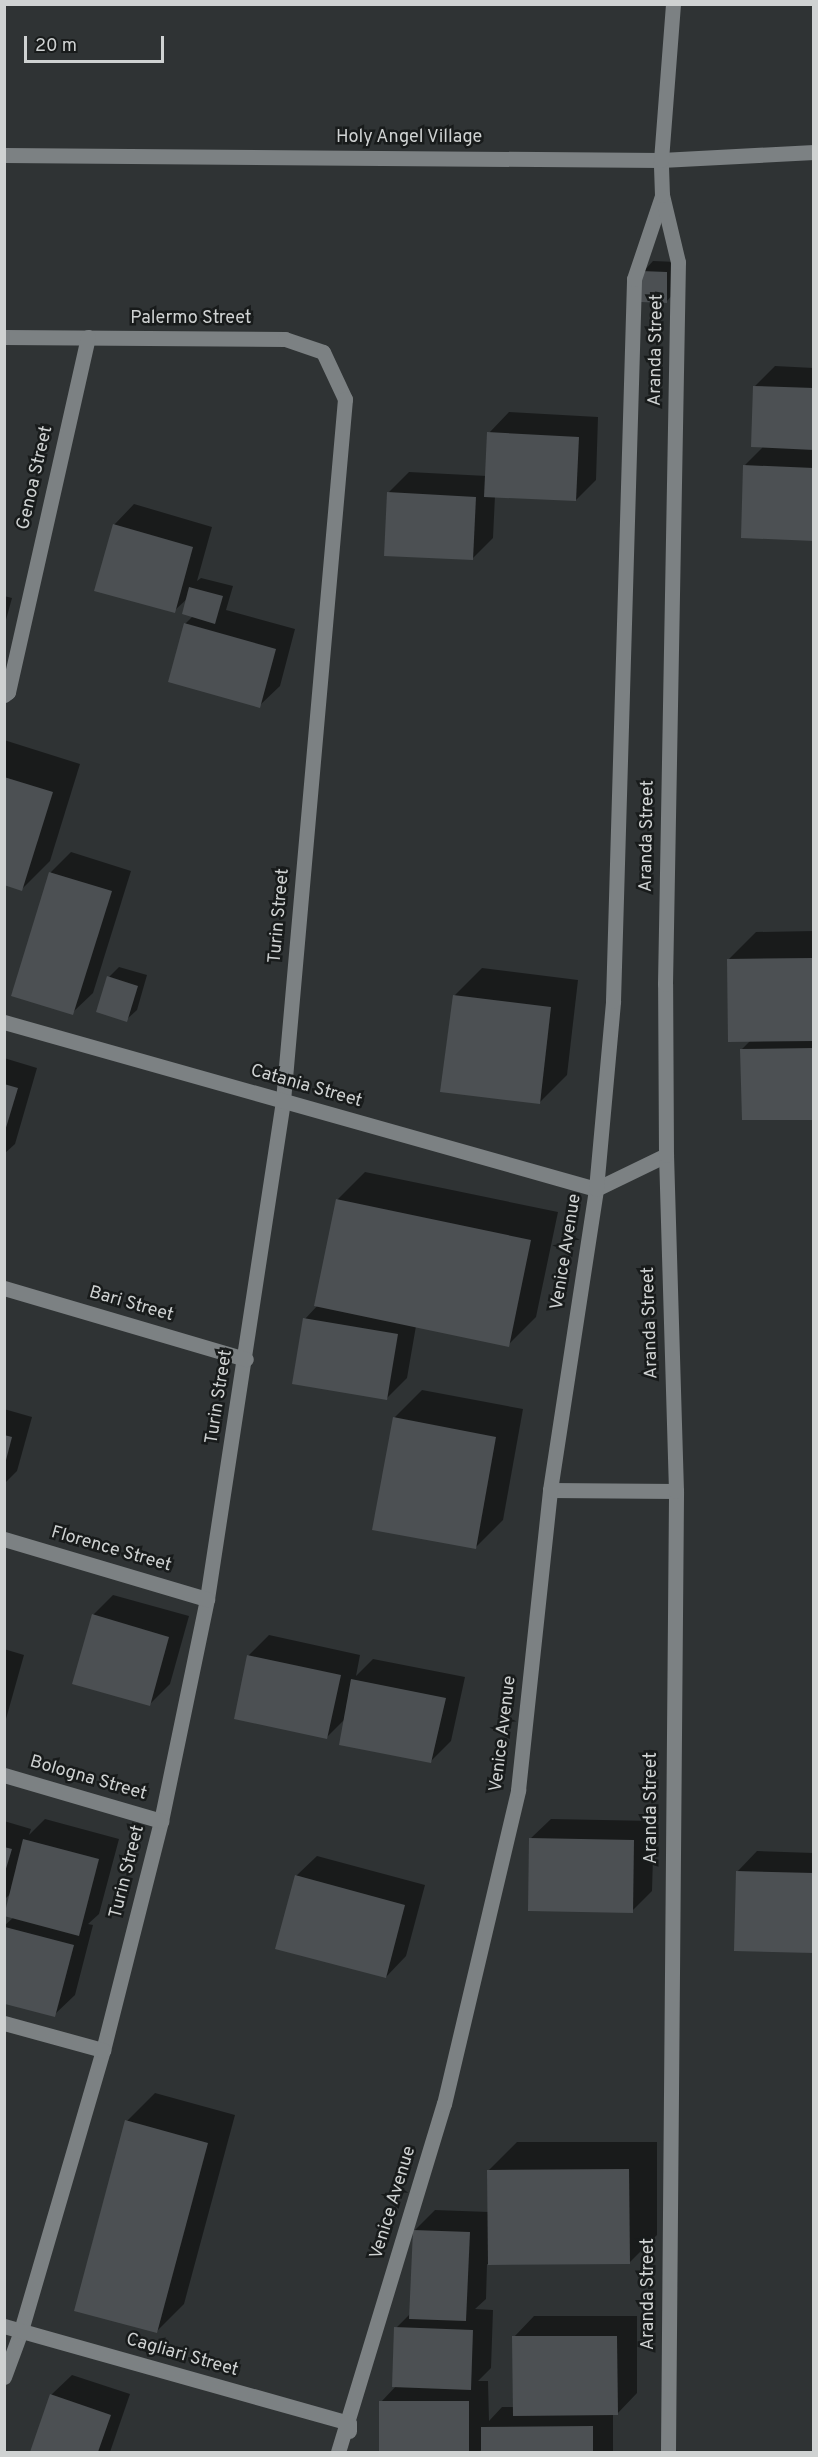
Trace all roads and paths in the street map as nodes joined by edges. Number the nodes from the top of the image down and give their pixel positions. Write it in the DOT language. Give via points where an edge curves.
graph roads {
  1 [pos="673,4"];
  2 [pos="813,152"];
  3 [pos="4,154"];
  4 [pos="661,160"];
  5 [pos="662,195"];
  6 [pos="88,337"];
  7 [pos="4,338"];
  8 [pos="345,399"];
  9 [pos="4,695"];
  10 [pos="613,1001"];
  11 [pos="4,1022"];
  12 [pos="283,1101"];
  13 [pos="666,1155"];
  14 [pos="596,1189"];
  15 [pos="4,1288"];
  16 [pos="246,1359"];
  17 [pos="550,1490"];
  18 [pos="676,1491"];
  19 [pos="4,1539"];
  20 [pos="207,1599"];
  21 [pos="4,1775"];
  22 [pos="161,1821"];
  23 [pos="4,2023"];
  24 [pos="103,2050"];
  25 [pos="4,2326"];
  26 [pos="21,2331"];
  27 [pos="4,2378"];
  28 [pos="349,2423"];
  29 [pos="338,2452"];
  30 [pos="348,2452"];
  31 [pos="668,2452"];
  1 -- 4 [label="street, Aranda Street"];
  2 -- 4 [label="street, Holy Angel Village"];
  3 -- 4 [label="street, Holy Angel Village"];
  4 -- 5 [label="street, Aranda Street"];
  5 -- 10 [label="street, Aranda Street" via="634,279"];
  5 -- 13 [label="street, Aranda Street" via="678,262 665,984"];
  6 -- 7 [label="street, Palermo Street"];
  6 -- 8 [label="street, Palermo Street" via="285,339 323,352"];
  6 -- 9 [label="street, Genoa Street"];
  8 -- 12 [label="street, Turin Street"];
  10 -- 14 [label="street, Venice Avenue"];
  11 -- 12 [label="street, Catania Street"];
  12 -- 14 [label="street, Catania Street"];
  12 -- 16 [label="street, Turin Street"];
  13 -- 14 [label="street"];
  13 -- 18 [label="street, Aranda Street"];
  14 -- 17 [label="street, Venice Avenue"];
  15 -- 16 [label="street, Bari Street"];
  16 -- 20 [label="street, Turin Street"];
  17 -- 18 [label="street"];
  17 -- 28 [label="street, Venice Avenue" via="518,1790 444,2104"];
  18 -- 31 [label="street, Aranda Street"];
  19 -- 20 [label="street, Florence Street"];
  20 -- 22 [label="street, Turin Street"];
  21 -- 22 [label="street, Bologna Street"];
  22 -- 24 [label="street, Turin Street"];
  23 -- 24 [label="street"];
  24 -- 26 [label="street, Turin Street"];
  25 -- 26 [label="street, Cagliari Street"];
  26 -- 27 [label="street, Turin Street"];
  26 -- 28 [label="street, Cagliari Street"];
  28 -- 29 [label="street, Venice Avenue"];
  28 -- 30 [label="street"];
}
